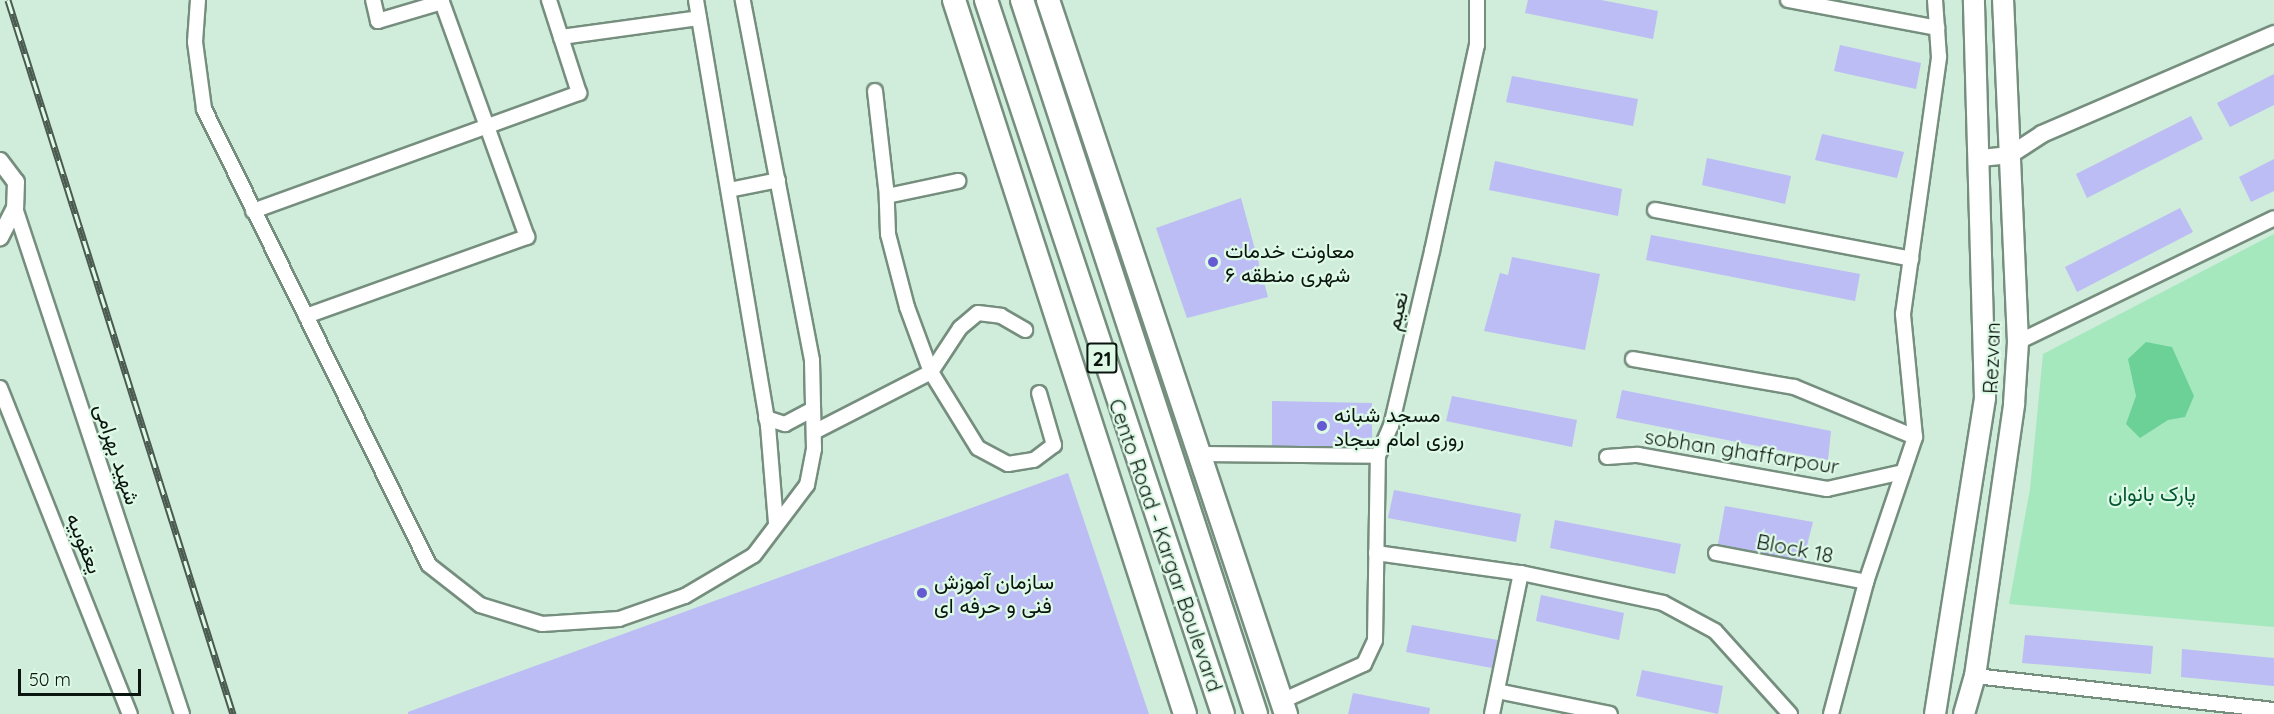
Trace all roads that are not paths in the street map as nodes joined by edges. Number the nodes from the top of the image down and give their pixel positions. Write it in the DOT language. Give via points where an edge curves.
graph roads {
  1 [pos="198,0"];
  2 [pos="373,0"];
  3 [pos="549,0"];
  4 [pos="696,0"];
  5 [pos="743,0"];
  6 [pos="954,0"];
  7 [pos="986,0"];
  8 [pos="1022,0"];
  9 [pos="1048,0"];
  10 [pos="1477,0"];
  11 [pos="1788,0"];
  12 [pos="1935,0"];
  13 [pos="1974,0"];
  14 [pos="2003,0"];
  15 [pos="699,18"];
  16 [pos="1936,28"];
  17 [pos="2274,34"];
  18 [pos="561,37"];
  19 [pos="875,91"];
  20 [pos="484,128"];
  21 [pos="2010,155"];
  22 [pos="1981,158"];
  23 [pos="0,161"];
  24 [pos="778,180"];
  25 [pos="958,180"];
  26 [pos="729,190"];
  27 [pos="887,196"];
  28 [pos="15,208"];
  29 [pos="1655,210"];
  30 [pos="254,211"];
  31 [pos="2274,218"];
  32 [pos="0,237"];
  33 [pos="1911,259"];
  34 [pos="306,316"];
  35 [pos="1024,330"];
  36 [pos="2018,342"];
  37 [pos="1633,359"];
  38 [pos="931,372"];
  39 [pos="0,388"];
  40 [pos="1039,393"];
  41 [pos="813,409"];
  42 [pos="766,418"];
  43 [pos="814,432"];
  44 [pos="1915,437"];
  45 [pos="1201,454"];
  46 [pos="1378,456"];
  47 [pos="1607,457"];
  48 [pos="1904,472"];
  49 [pos="776,523"];
  50 [pos="1376,553"];
  51 [pos="1716,554"];
  52 [pos="1521,573"];
  53 [pos="1866,582"];
  54 [pos="1975,676"];
  55 [pos="1497,691"];
  56 [pos="1284,708"];
  57 [pos="2274,710"];
  58 [pos="130,714"];
  59 [pos="182,714"];
  60 [pos="1185,714"];
  61 [pos="1223,714"];
  62 [pos="1256,714"];
  63 [pos="1492,714"];
  64 [pos="1610,714"];
  65 [pos="1790,714"];
  66 [pos="1831,714"];
  67 [pos="1935,714"];
  68 [pos="1964,714"];
  1 -- 30 [label="street" via="195,42 204,109"];
  2 -- 20 [label="street" via="378,21 442,2"];
  3 -- 18 [label="street"];
  4 -- 15 [label="street"];
  5 -- 24 [label="street"];
  6 -- 60 [label="highway"];
  7 -- 61 [label="highway, Cento Road - Kargar Boulevard / 21"];
  8 -- 62 [label="highway, Cento Road - Kargar Boulevard / 21"];
  9 -- 45 [label="highway"];
  10 -- 46 [label="street, نعیم" via="1477,45 1435,239 1390,426"];
  11 -- 16 [label="street"];
  12 -- 16 [label="street"];
  13 -- 22 [label="main road, Rezvan"];
  14 -- 21 [label="main road, Rezvan"];
  15 -- 18 [label="street"];
  15 -- 26 [label="street"];
  16 -- 33 [label="street" via="1939,57"];
  17 -- 21 [label="street" via="2042,134"];
  18 -- 20 [label="street" via="579,93"];
  19 -- 27 [label="street"];
  20 -- 30 [label="street"];
  20 -- 34 [label="street" via="527,237"];
  21 -- 22 [label="street"];
  21 -- 36 [label="main road, Rezvan"];
  22 -- 67 [label="main road, Rezvan" via="1985,398"];
  23 -- 28 [label="street" via="16,182"];
  24 -- 26 [label="street"];
  24 -- 41 [label="street" via="812,360"];
  25 -- 27 [label="street"];
  26 -- 42 [label="street"];
  27 -- 38 [label="street" via="888,234 907,308"];
  28 -- 32 [label="street"];
  28 -- 59 [label="street, شهید بهرامی"];
  29 -- 33 [label="street"];
  30 -- 34 [label="street"];
  31 -- 36 [label="street"];
  33 -- 44 [label="street" via="1903,314"];
  34 -- 49 [label="street" via="429,565 480,605 542,624 619,619 685,596 754,555"];
  35 -- 38 [label="street" via="1001,316 978,313 947,344"];
  36 -- 54 [label="main road, Rezvan"];
  37 -- 44 [label="street" via="1794,387"];
  38 -- 40 [label="street" via="961,428 978,448 1008,464 1034,460 1054,445"];
  38 -- 43 [label="street"];
  39 -- 58 [label="street, یعقوبیه"];
  41 -- 42 [label="street" via="785,424"];
  41 -- 43 [label="street"];
  42 -- 49 [label="street"];
  43 -- 49 [label="street" via="807,485"];
  44 -- 48 [label="street"];
  45 -- 46 [label="street"];
  45 -- 56 [label="highway"];
  46 -- 50 [label="street"];
  47 -- 48 [label="street, sobhan ghaffarpour" via="1638,455 1827,489"];
  48 -- 53 [label="street"];
  50 -- 52 [label="street"];
  50 -- 56 [label="street" via="1375,640 1364,664"];
  51 -- 53 [label="street, Block 18"];
  52 -- 55 [label="street"];
  52 -- 65 [label="street" via="1663,603 1715,631"];
  53 -- 66 [label="street"];
  54 -- 57 [label="street"];
  54 -- 68 [label="main road, Rezvan"];
  55 -- 63 [label="street"];
  55 -- 64 [label="street"];
}
